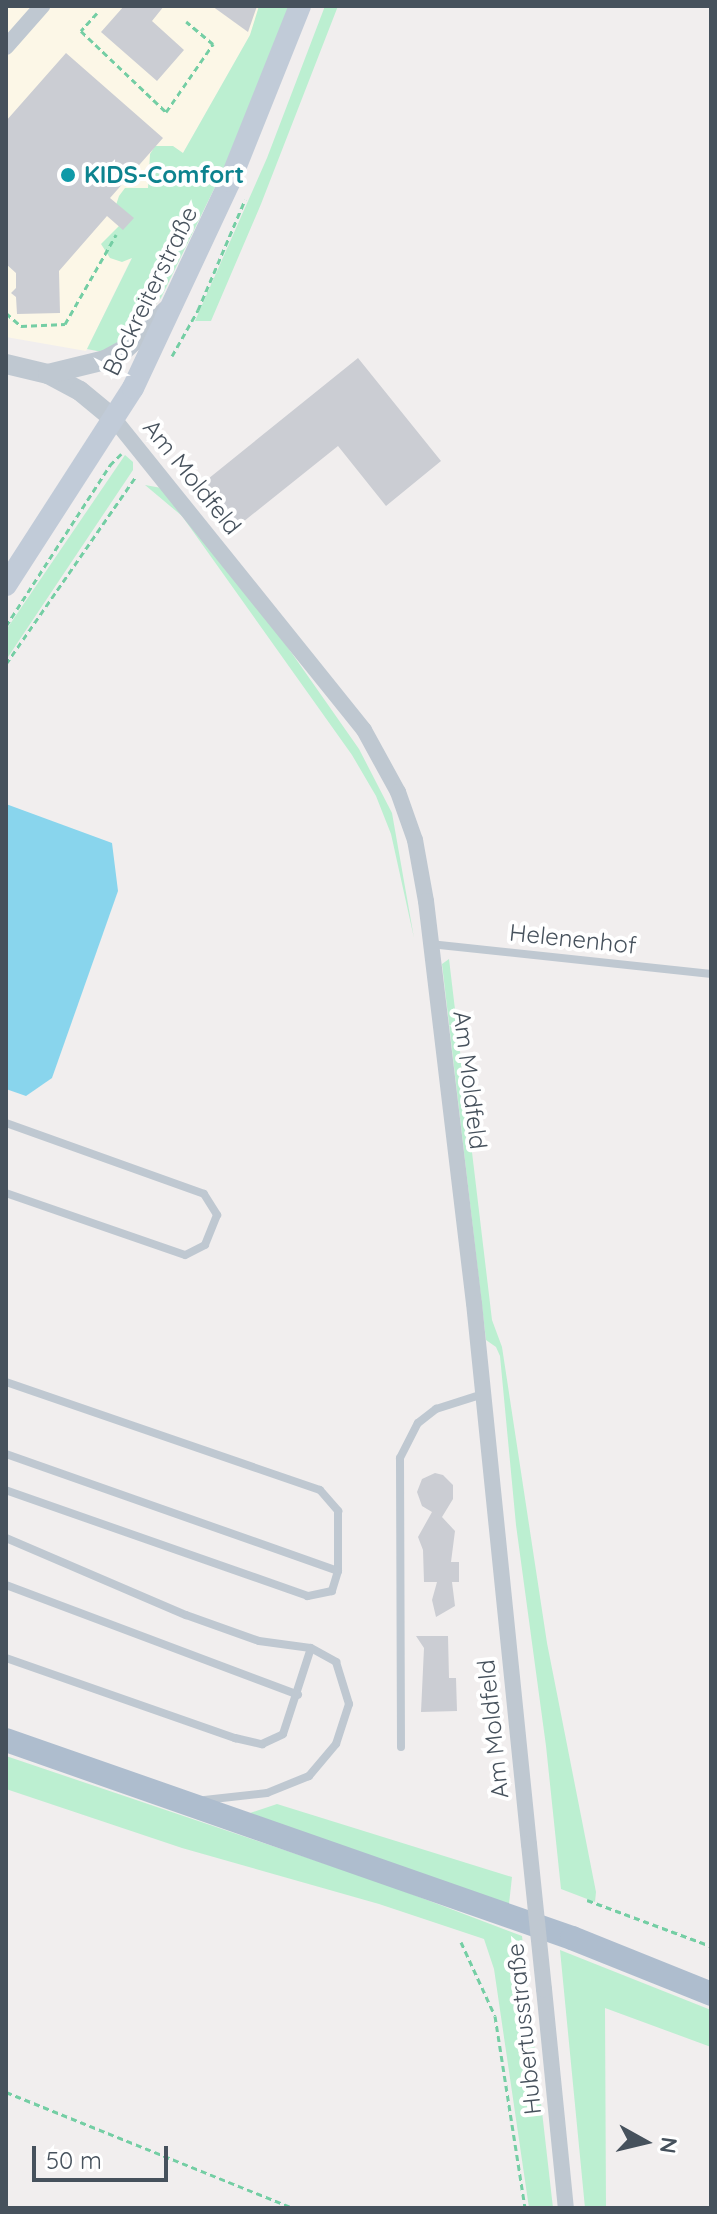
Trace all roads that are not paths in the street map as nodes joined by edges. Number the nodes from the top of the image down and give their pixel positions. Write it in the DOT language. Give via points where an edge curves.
graph roads {
  1 [pos="42,6"];
  2 [pos="300,6"];
  3 [pos="6,47"];
  4 [pos="176,302"];
  5 [pos="6,364"];
  6 [pos="48,374"];
  7 [pos="114,419"];
  8 [pos="6,585"];
  9 [pos="430,944"];
  10 [pos="711,974"];
  11 [pos="6,1123"];
  12 [pos="6,1193"];
  13 [pos="6,1382"];
  14 [pos="483,1394"];
  15 [pos="6,1454"];
  16 [pos="6,1490"];
  17 [pos="6,1538"];
  18 [pos="338,1571"];
  19 [pos="6,1585"];
  20 [pos="311,1648"];
  21 [pos="6,1658"];
  22 [pos="298,1695"];
  23 [pos="6,1740"];
  24 [pos="401,1747"];
  25 [pos="171,1798"];
  26 [pos="529,1844"];
  27 [pos="711,1994"];
  28 [pos="566,2208"];
  1 -- 3 [label="street"];
  2 -- 4 [label="main road, Bockreiterstraße" via="265,100"];
  4 -- 6 [label="street" via="124,350"];
  4 -- 7 [label="main road, Bockreiterstraße"];
  5 -- 6 [label="street"];
  6 -- 7 [label="street"];
  7 -- 8 [label="main road, Bockreiterstraße"];
  7 -- 9 [label="street, Am Moldfeld" via="288,633 384,763 415,840"];
  9 -- 10 [label="lane, Helenenhof"];
  9 -- 14 [label="street, Am Moldfeld"];
  11 -- 12 [label="lane" via="204,1194 217,1215 205,1245 185,1255"];
  13 -- 18 [label="lane" via="320,1490 338,1511"];
  14 -- 24 [label="lane" via="436,1409 418,1423 400,1458"];
  14 -- 26 [label="street, Am Moldfeld"];
  15 -- 18 [label="lane"];
  16 -- 18 [label="lane" via="308,1596 332,1591"];
  17 -- 20 [label="lane" via="186,1615 259,1641"];
  19 -- 22 [label="lane"];
  20 -- 22 [label="lane"];
  20 -- 25 [label="lane" via="336,1662 349,1704 336,1744 309,1776 267,1793 213,1800"];
  21 -- 22 [label="lane" via="262,1744 283,1734"];
  23 -- 25 [label="main road"];
  25 -- 27 [label="main road" via="572,1938"];
  26 -- 28 [label="street, Hubertusstraße, bridge"];
}
